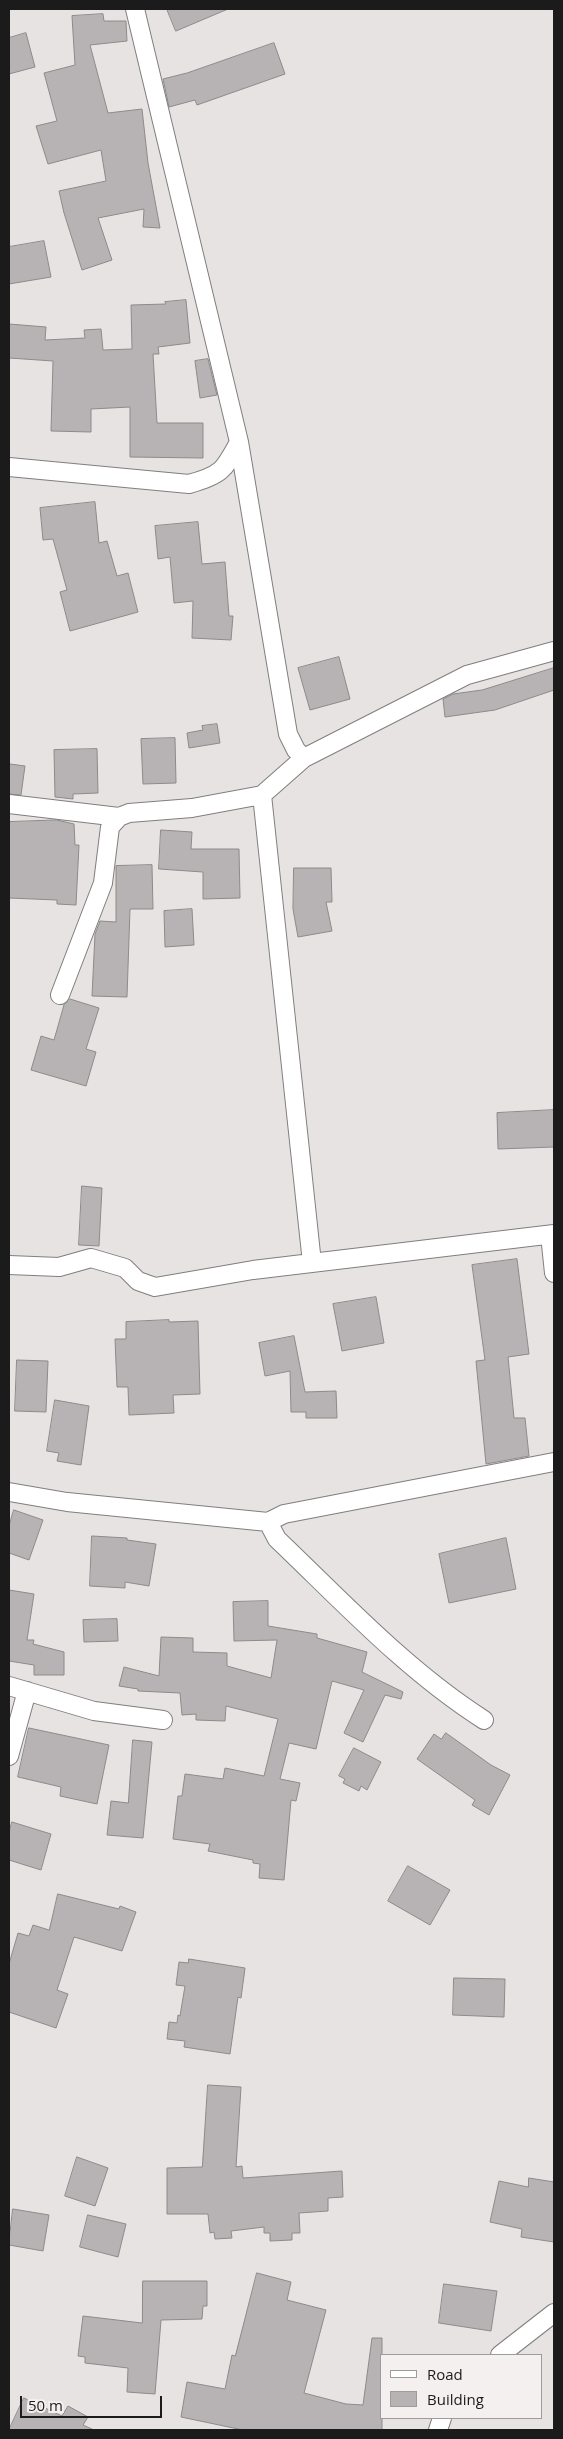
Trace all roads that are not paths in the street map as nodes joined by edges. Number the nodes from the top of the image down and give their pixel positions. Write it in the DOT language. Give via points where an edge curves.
graph roads {
  1 [pos="134,9"];
  2 [pos="239,442"];
  3 [pos="9,468"];
  4 [pos="554,651"];
  5 [pos="304,758"];
  6 [pos="262,795"];
  7 [pos="9,804"];
  8 [pos="119,817"];
  9 [pos="60,995"];
  10 [pos="552,1235"];
  11 [pos="312,1263"];
  12 [pos="9,1265"];
  13 [pos="554,1273"];
  14 [pos="554,1462"];
  15 [pos="9,1492"];
  16 [pos="268,1522"];
  17 [pos="9,1686"];
  18 [pos="27,1692"];
  19 [pos="163,1720"];
  20 [pos="484,1720"];
  21 [pos="9,1756"];
  22 [pos="554,2313"];
  23 [pos="501,2354"];
  1 -- 2 [label="street"];
  2 -- 3 [label="street" via="226,467 210,478 189,484"];
  2 -- 5 [label="street" via="288,734"];
  4 -- 5 [label="street" via="467,675"];
  5 -- 6 [label="street"];
  6 -- 8 [label="street" via="192,808 129,812"];
  6 -- 11 [label="street"];
  7 -- 8 [label="street"];
  8 -- 9 [label="street" via="110,827 103,883"];
  10 -- 11 [label="street"];
  10 -- 13 [label="street"];
  11 -- 12 [label="street" via="155,1287 138,1280 125,1268 91,1258 59,1267"];
  14 -- 16 [label="street" via="284,1514"];
  15 -- 16 [label="street" via="67,1502"];
  16 -- 20 [label="street" via="277,1539 394,1650"];
  17 -- 18 [label="street"];
  18 -- 19 [label="street" via="94,1711"];
  18 -- 21 [label="street"];
  22 -- 23 [label="street"];
}
